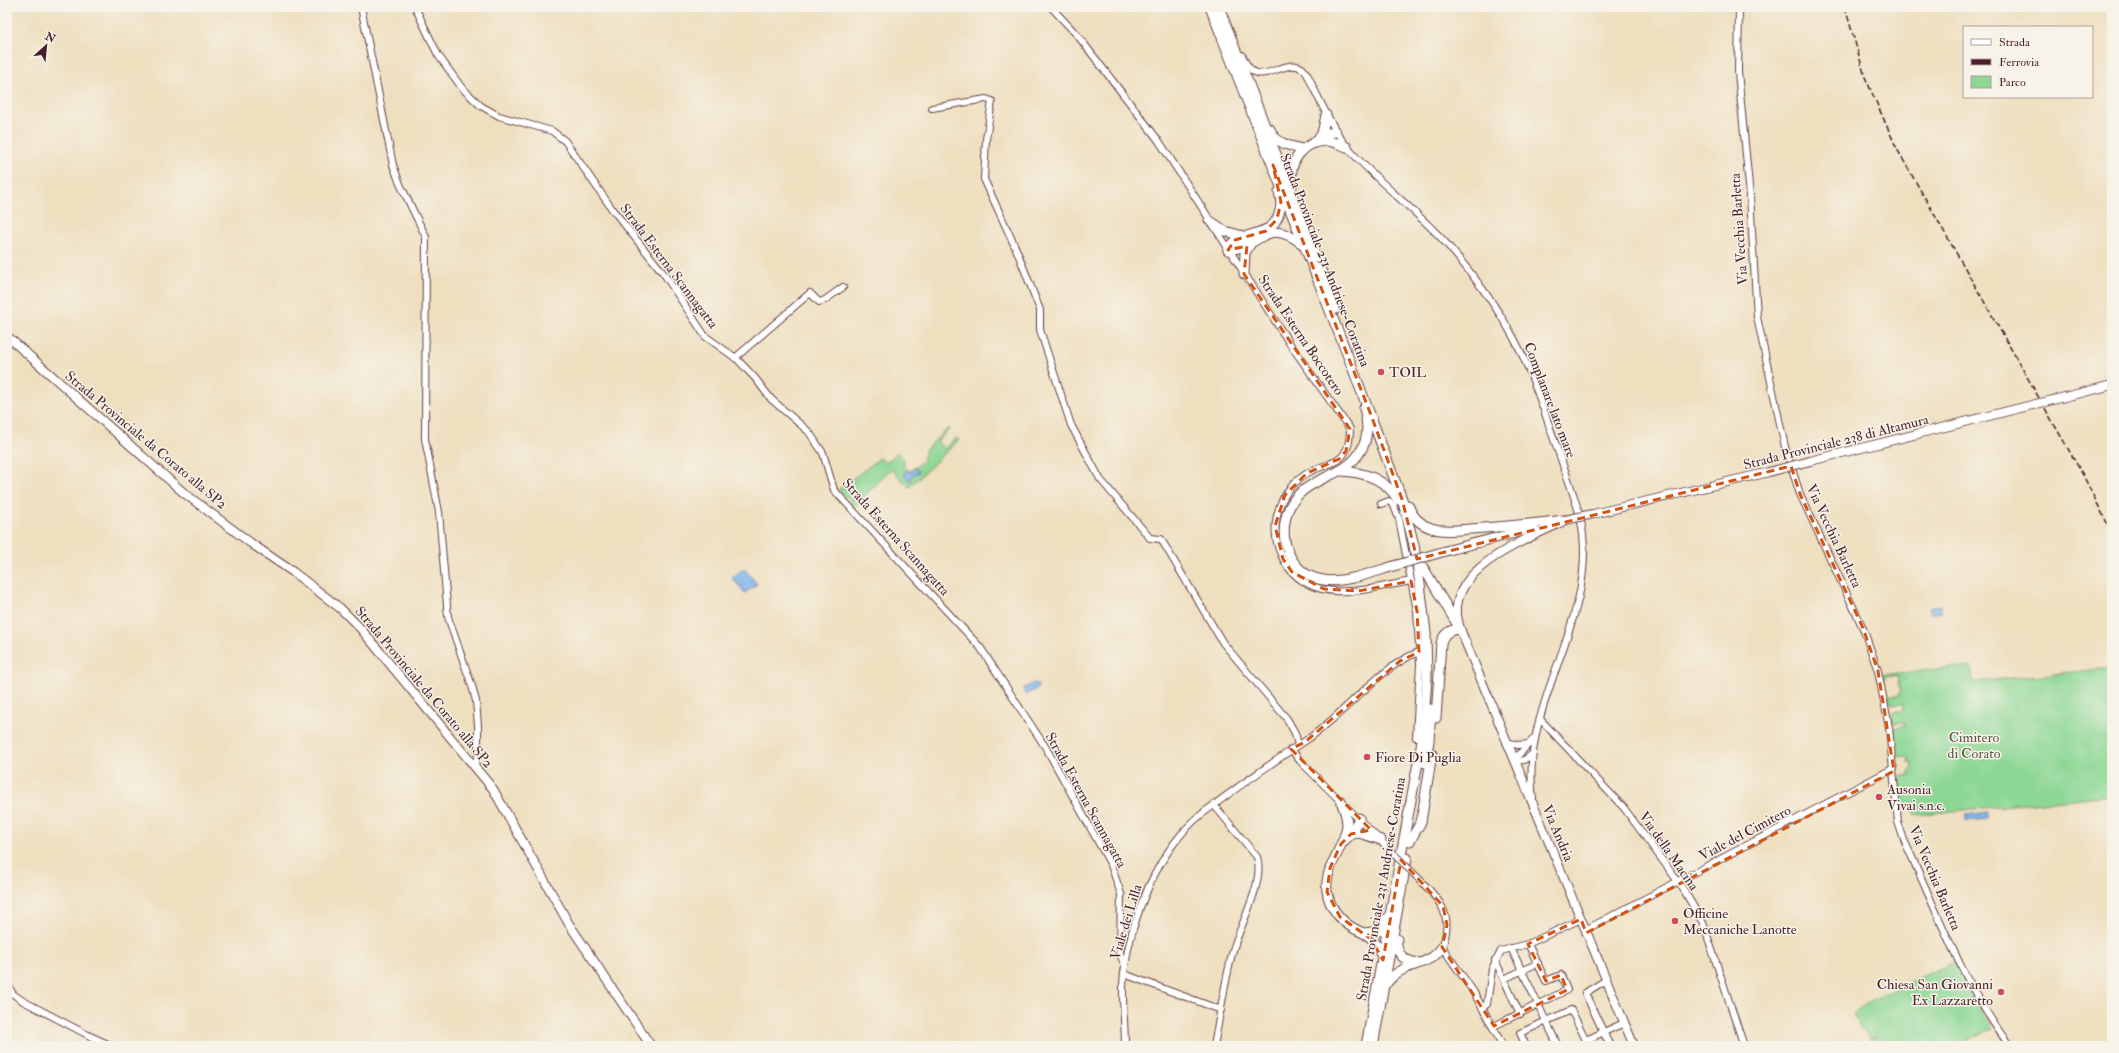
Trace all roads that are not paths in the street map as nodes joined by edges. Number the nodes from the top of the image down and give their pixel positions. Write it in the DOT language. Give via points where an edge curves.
graph roads {
  1 [pos="361,7"];
  2 [pos="415,7"];
  3 [pos="1051,7"];
  4 [pos="1210,7"];
  5 [pos="1218,7"];
  6 [pos="1224,7"];
  7 [pos="1739,7"];
  8 [pos="1255,100"];
  9 [pos="932,108"];
  10 [pos="1326,115"];
  11 [pos="1336,132"];
  12 [pos="1325,138"];
  13 [pos="1347,147"];
  14 [pos="1302,149"];
  15 [pos="1273,166"];
  16 [pos="1209,220"];
  17 [pos="1243,236"];
  18 [pos="1254,239"];
  19 [pos="1307,243"];
  20 [pos="1228,250"];
  21 [pos="1244,274"];
  22 [pos="843,287"];
  23 [pos="7,336"];
  24 [pos="1342,343"];
  25 [pos="735,358"];
  26 [pos="2112,385"];
  27 [pos="1341,471"];
  28 [pos="1401,489"];
  29 [pos="1381,504"];
  30 [pos="1565,520"];
  31 [pos="1414,544"];
  32 [pos="1423,567"];
  33 [pos="1411,581"];
  34 [pos="1460,629"];
  35 [pos="1419,652"];
  36 [pos="1540,718"];
  37 [pos="1416,737"];
  38 [pos="1535,737"];
  39 [pos="1506,742"];
  40 [pos="1529,744"];
  41 [pos="1298,745"];
  42 [pos="1291,749"];
  43 [pos="1532,753"];
  44 [pos="1514,760"];
  45 [pos="475,766"];
  46 [pos="1894,769"];
  47 [pos="1341,801"];
  48 [pos="1214,805"];
  49 [pos="1535,811"];
  50 [pos="1359,818"];
  51 [pos="1347,825"];
  52 [pos="1351,834"];
  53 [pos="1381,840"];
  54 [pos="1410,841"];
  55 [pos="1341,844"];
  56 [pos="1679,883"];
  57 [pos="1396,905"];
  58 [pos="1581,919"];
  59 [pos="1586,932"];
  60 [pos="1364,933"];
  61 [pos="1528,944"];
  62 [pos="1442,947"];
  63 [pos="1512,948"];
  64 [pos="1383,960"];
  65 [pos="1495,960"];
  66 [pos="1419,963"];
  67 [pos="1538,963"];
  68 [pos="1125,966"];
  69 [pos="1522,971"];
  70 [pos="1124,974"];
  71 [pos="1504,979"];
  72 [pos="1606,980"];
  73 [pos="7,984"];
  74 [pos="1385,986"];
  75 [pos="1538,1005"];
  76 [pos="1483,1007"];
  77 [pos="1221,1010"];
  78 [pos="1520,1014"];
  79 [pos="1546,1021"];
  80 [pos="1624,1023"];
  81 [pos="1494,1026"];
  82 [pos="1603,1032"];
  83 [pos="1586,1040"];
  84 [pos="112,1046"];
  85 [pos="651,1046"];
  86 [pos="1126,1046"];
  87 [pos="1214,1046"];
  88 [pos="1366,1046"];
  89 [pos="1374,1046"];
  90 [pos="1503,1046"];
  91 [pos="1526,1046"];
  92 [pos="1558,1046"];
  93 [pos="1589,1046"];
  94 [pos="1610,1046"];
  95 [pos="1634,1046"];
  96 [pos="1744,1046"];
  97 [pos="2010,1046"];
  1 -- 45 [label="street" via="394,165 400,184 426,237 425,439 439,512 448,617 476,700 478,755"];
  2 -- 25 [label="street, Strada Esterna Scannagatta" via="450,74 481,106 499,116 552,131 565,141 612,209 664,274 705,336"];
  3 -- 16 [label="street, Strada Esterna Boccotero" via="1078,36 1159,141"];
  4 -- 15 [label="highway, Strada Provinciale 231 Andriese-Coratina"];
  5 -- 8 [label="highway, Strada Provinciale 231 Andriese-Coratina"];
  6 -- 10 [label="street, Complanare lato mare" via="1245,61 1252,71 1261,74 1272,73 1285,67 1297,66 1304,70"];
  7 -- 46 [label="street, Via Vecchia Barletta" via="1738,72 1750,196 1757,316 1785,447 1800,494 1863,628 1878,671"];
  8 -- 14 [label="highway" via="1261,104 1272,134 1284,145"];
  8 -- 19 [label="highway, Strada Provinciale 231 Andriese-Coratina"];
  9 -- 41 [label="street" via="986,99 992,101 986,139 984,179 1017,251 1040,310 1040,330 1071,425 1100,479 1150,538 1160,538 1224,643 1287,719"];
  10 -- 11 [label="street, Complanare lato mare"];
  10 -- 12 [label="highway"];
  11 -- 12 [label="highway"];
  11 -- 13 [label="street, Complanare lato mare"];
  12 -- 13 [label="highway"];
  12 -- 14 [label="highway"];
  13 -- 36 [label="street, Complanare lato mare" via="1382,184 1442,239 1496,307 1531,377 1577,505 1585,542 1582,590"];
  14 -- 19 [label="highway" via="1293,165 1291,178"];
  15 -- 17 [label="highway" via="1273,178 1281,202 1278,219 1266,231"];
  15 -- 19 [label="highway, Strada Provinciale 231 Andriese-Coratina"];
  16 -- 17 [label="highway" via="1225,231"];
  16 -- 20 [label="street, Strada Esterna Boccotero"];
  17 -- 20 [label="highway" via="1232,243"];
  18 -- 19 [label="highway" via="1270,232 1278,232"];
  18 -- 20 [label="highway" via="1241,247"];
  18 -- 21 [label="highway" via="1245,253"];
  19 -- 24 [label="highway, Strada Provinciale 231 Andriese-Coratina"];
  19 -- 28 [label="highway, Strada Provinciale 231 Andriese-Coratina" via="1372,404"];
  20 -- 21 [label="street, Strada Esterna Boccotero"];
  21 -- 33 [label="street, Strada Esterna Boccotero" via="1350,429 1346,451 1339,459 1307,473 1294,482 1285,495 1277,512 1275,526 1277,546 1283,559 1292,572 1308,583 1324,589 1358,591"];
  22 -- 25 [label="street" via="819,302 810,293"];
  23 -- 45 [label="main road, Strada Provinciale da Corato alla SP2" via="184,493 340,608 375,645"];
  24 -- 27 [label="highway" via="1367,427 1361,451 1353,462"];
  24 -- 31 [label="highway, Strada Provinciale 231 Andriese-Coratina" via="1402,499"];
  25 -- 68 [label="street, Strada Esterna Scannagatta" via="771,399 809,432 823,453 834,490 980,647 1046,748 1111,865 1121,894 1120,954"];
  26 -- 30 [label="main road, Strada Provinciale 238 di Altamura, bridge" via="1769,472"];
  27 -- 30 [label="highway, bridge" via="1315,482 1298,494 1283,527 1289,554 1308,576 1323,580 1358,576"];
  27 -- 31 [label="highway" via="1364,474 1388,487 1398,501 1409,539"];
  28 -- 30 [label="highway" via="1411,513 1417,520 1440,530"];
  28 -- 32 [label="highway, Strada Provinciale 231 Andriese-Coratina" via="1418,538"];
  29 -- 33 [label="street" via="1389,501 1396,512"];
  30 -- 34 [label="main road, Strada Provinciale 238 di Altamura" via="1495,556 1478,569 1462,591 1458,604"];
  31 -- 57 [label="highway, Strada Provinciale 231 Andriese-Coratina" via="1426,633 1426,704"];
  32 -- 34 [label="highway"];
  32 -- 54 [label="highway, Strada Provinciale 231 Andriese-Coratina" via="1431,627 1432,698 1429,741"];
  33 -- 35 [label="street" via="1417,611"];
  34 -- 39 [label="main road, Via Andria"];
  34 -- 54 [label="highway" via="1447,632 1441,643 1436,721 1422,815 1416,833"];
  35 -- 37 [label="street"];
  35 -- 41 [label="street, Viale dei Lilla" via="1400,661 1305,742"];
  36 -- 38 [label="street, Complanare lato mare"];
  36 -- 56 [label="street, Via della Macina" via="1624,808"];
  38 -- 40 [label="street"];
  38 -- 43 [label="street, Complanare lato mare"];
  39 -- 40 [label="street"];
  39 -- 44 [label="main road, Via Andria"];
  40 -- 44 [label="street"];
  41 -- 42 [label="street, Viale dei Lilla"];
  42 -- 47 [label="street"];
  42 -- 48 [label="street, Viale dei Lilla"];
  43 -- 44 [label="street" via="1526,760"];
  43 -- 49 [label="street, Complanare lato mare" via="1531,788"];
  44 -- 49 [label="main road, Via Andria"];
  45 -- 85 [label="main road, Strada Provinciale da Corato alla SP2" via="493,789 569,924"];
  46 -- 56 [label="street, Viale del Cimitero"];
  46 -- 97 [label="street, Via Vecchia Barletta" via="1898,822 1904,840 1951,948 1978,1000"];
  47 -- 50 [label="street"];
  47 -- 51 [label="highway"];
  48 -- 68 [label="street, Viale dei Lilla" via="1193,821 1161,862 1139,910"];
  48 -- 77 [label="street" via="1257,857 1260,865 1233,950"];
  49 -- 58 [label="main road, Via Andria"];
  50 -- 51 [label="highway"];
  50 -- 52 [label="highway"];
  50 -- 53 [label="street"];
  51 -- 55 [label="highway"];
  52 -- 53 [label="highway" via="1359,833"];
  52 -- 55 [label="highway"];
  53 -- 62 [label="street, bridge" via="1436,897 1446,916 1446,937"];
  54 -- 57 [label="highway, Strada Provinciale 231 Andriese-Coratina"];
  55 -- 60 [label="highway" via="1330,868 1327,892 1340,917"];
  56 -- 59 [label="street, Viale del Cimitero"];
  56 -- 96 [label="street, Via della Macina" via="1703,923"];
  57 -- 60 [label="highway" via="1389,910 1383,928 1374,933"];
  57 -- 64 [label="highway, Strada Provinciale 231 Andriese-Coratina"];
  57 -- 66 [label="highway" via="1402,908 1396,948 1403,958"];
  57 -- 74 [label="highway, Strada Provinciale 231 Andriese-Coratina"];
  58 -- 59 [label="main road, Via Andria"];
  58 -- 61 [label="street"];
  59 -- 72 [label="main road, Via Andria"];
  60 -- 64 [label="highway" via="1375,944"];
  61 -- 63 [label="street"];
  61 -- 67 [label="street"];
  62 -- 66 [label="highway" via="1431,959"];
  62 -- 76 [label="street"];
  63 -- 65 [label="street" via="1501,951"];
  63 -- 69 [label="street"];
  64 -- 88 [label="highway, Strada Provinciale 231 Andriese-Coratina"];
  65 -- 71 [label="street"];
  65 -- 76 [label="street" via="1487,1004"];
  66 -- 74 [label="highway" via="1398,971"];
  67 -- 69 [label="street"];
  67 -- 75 [label="street" via="1546,981 1561,975 1567,990"];
  68 -- 70 [label="street, Viale dei Lilla"];
  69 -- 71 [label="street"];
  69 -- 75 [label="street"];
  70 -- 77 [label="street"];
  70 -- 86 [label="street"];
  71 -- 78 [label="street"];
  72 -- 80 [label="main road, Via Andria"];
  72 -- 82 [label="street" via="1585,993"];
  73 -- 84 [label="street" via="13,994 23,1001"];
  74 -- 89 [label="highway, Strada Provinciale 231 Andriese-Coratina"];
  75 -- 78 [label="street"];
  75 -- 79 [label="street"];
  76 -- 81 [label="street"];
  77 -- 87 [label="street"];
  78 -- 81 [label="street"];
  79 -- 83 [label="street" via="1571,1010"];
  79 -- 91 [label="street" via="1520,1033"];
  79 -- 92 [label="street"];
  80 -- 82 [label="street"];
  80 -- 95 [label="main road, Via Andria"];
  81 -- 90 [label="street"];
  82 -- 83 [label="street"];
  82 -- 94 [label="street"];
  83 -- 93 [label="street"];
}
